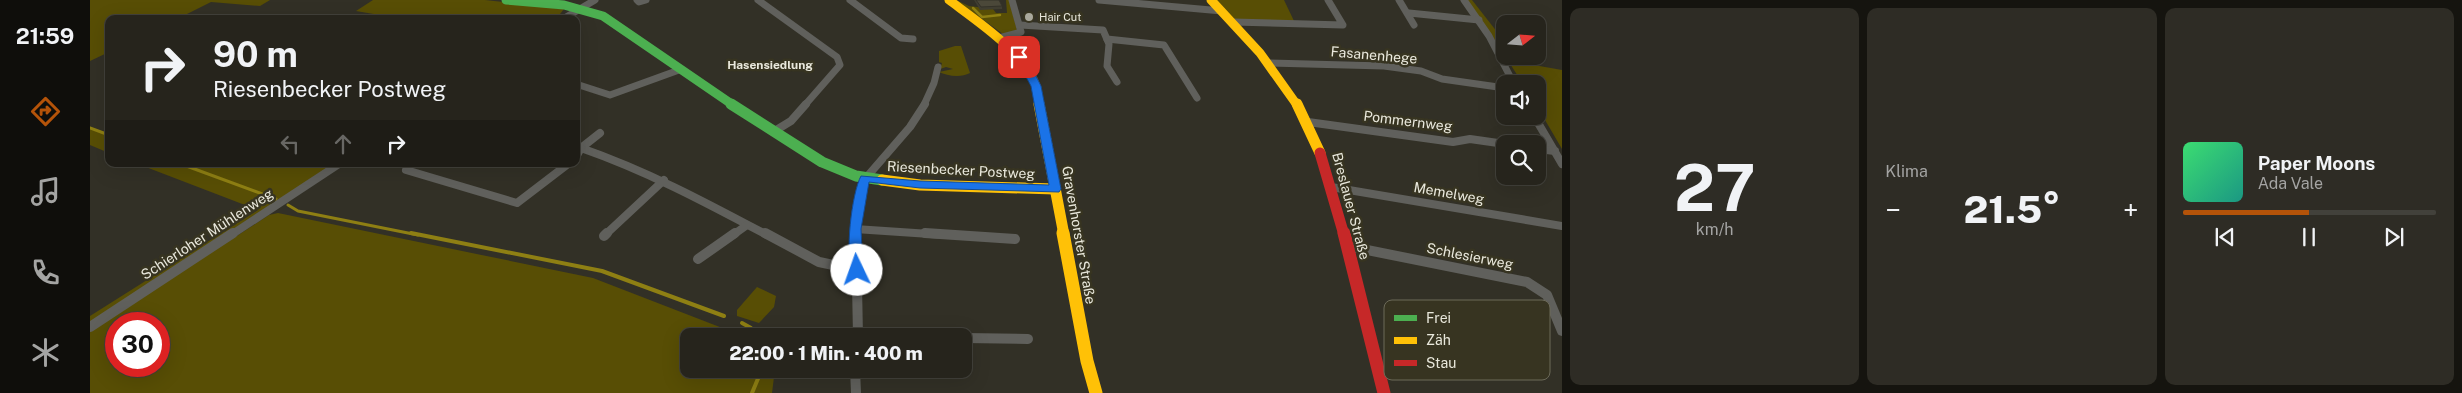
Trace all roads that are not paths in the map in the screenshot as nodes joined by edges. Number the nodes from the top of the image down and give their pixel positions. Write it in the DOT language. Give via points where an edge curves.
graph roads {
  1 [pos="506,0"];
  2 [pos="595,0"];
  3 [pos="637,0"];
  4 [pos="646,0"];
  5 [pos="758,0"];
  6 [pos="850,0"];
  7 [pos="949,0"];
  8 [pos="1012,0"];
  9 [pos="1099,0"];
  10 [pos="1211,0"];
  11 [pos="1328,0"];
  12 [pos="1399,0"];
  13 [pos="1464,0"];
  14 [pos="581,8"];
  15 [pos="1222,11"];
  16 [pos="1409,13"];
  17 [pos="570,15"];
  18 [pos="1479,20"];
  19 [pos="1233,22"];
  20 [pos="1020,25"];
  21 [pos="1414,25"];
  22 [pos="999,38"];
  23 [pos="913,39"];
  24 [pos="1107,40"];
  25 [pos="1270,63"];
  26 [pos="938,67"];
  27 [pos="678,70"];
  28 [pos="1510,75"];
  29 [pos="1117,82"];
  30 [pos="580,85"];
  31 [pos="1496,87"];
  32 [pos="1196,98"];
  33 [pos="1308,122"];
  34 [pos="1539,125"];
  35 [pos="773,132"];
  36 [pos="600,133"];
  37 [pos="1496,143"];
  38 [pos="581,148"];
  39 [pos="1546,149"];
  40 [pos="1555,151"];
  41 [pos="1562,164"];
  42 [pos="334,167"];
  43 [pos="564,167"];
  44 [pos="406,170"];
  45 [pos="865,178"];
  46 [pos="664,180"];
  47 [pos="1331,187"];
  48 [pos="1055,189"];
  49 [pos="747,225"];
  50 [pos="1562,226"];
  51 [pos="855,229"];
  52 [pos="604,236"];
  53 [pos="1015,239"];
  54 [pos="1347,246"];
  55 [pos="698,259"];
  56 [pos="857,270"];
  57 [pos="1549,300"];
  58 [pos="1550,303"];
  59 [pos="90,326"];
  60 [pos="858,328"];
  61 [pos="1562,331"];
  62 [pos="972,338"];
  63 [pos="1028,339"];
  64 [pos="855,378"];
  65 [pos="856,393"];
  66 [pos="1096,393"];
  67 [pos="1384,393"];
  1 -- 14 [label="street, Riesenbecker Postweg"];
  2 -- 14 [label="street"];
  3 -- 4 [label="street"];
  5 -- 35 [label="street" via="837,57 840,65 791,121"];
  6 -- 23 [label="street" via="901,38"];
  7 -- 22 [label="street, Gravenhorster Straße"];
  8 -- 20 [label="street"];
  9 -- 15 [label="street"];
  10 -- 15 [label="street, Breslauer Straße"];
  11 -- 19 [label="street" via="1343,25"];
  12 -- 16 [label="street"];
  13 -- 18 [label="street"];
  14 -- 17 [label="street"];
  14 -- 27 [label="street, Riesenbecker Postweg" via="619,24"];
  15 -- 19 [label="street, Breslauer Straße"];
  16 -- 18 [label="street"];
  16 -- 21 [label="street"];
  18 -- 28 [label="street"];
  19 -- 25 [label="street, Breslauer Straße"];
  20 -- 22 [label="street" via="1020,33"];
  20 -- 24 [label="street" via="1103,30"];
  22 -- 48 [label="street, Gravenhorster Straße" via="1025,64 1036,86"];
  24 -- 29 [label="street" via="1107,66"];
  24 -- 32 [label="street" via="1164,45"];
  25 -- 31 [label="street, Fasanenhege" via="1384,66 1421,70 1442,78"];
  25 -- 33 [label="street, Breslauer Straße"];
  26 -- 45 [label="street" via="926,105"];
  27 -- 30 [label="street" via="610,95"];
  27 -- 35 [label="street, Riesenbecker Postweg"];
  33 -- 37 [label="street, Pommernweg" via="1453,142 1470,139"];
  33 -- 47 [label="street, Breslauer Straße" via="1324,159"];
  34 -- 40 [label="street"];
  35 -- 45 [label="street, Riesenbecker Postweg" via="822,162"];
  36 -- 38 [label="street"];
  38 -- 46 [label="street"];
  39 -- 40 [label="street"];
  40 -- 41 [label="street"];
  42 -- 59 [label="street, Schierloher Mühlenweg"];
  43 -- 44 [label="street" via="517,203"];
  45 -- 48 [label="street, Riesenbecker Postweg" via="920,185"];
  45 -- 51 [label="street"];
  46 -- 49 [label="street"];
  46 -- 52 [label="street"];
  47 -- 50 [label="street, Memelweg"];
  47 -- 54 [label="street, Breslauer Straße"];
  48 -- 66 [label="street, Gravenhorster Straße" via="1087,361"];
  49 -- 55 [label="street"];
  49 -- 56 [label="street" via="819,262"];
  51 -- 53 [label="street"];
  51 -- 56 [label="street"];
  54 -- 57 [label="street, Schlesierweg" via="1527,282 1539,288"];
  54 -- 67 [label="street, Breslauer Straße"];
  56 -- 60 [label="street"];
  58 -- 61 [label="street, Schlesierweg"];
  62 -- 63 [label="street"];
  64 -- 65 [label="street"];
}
